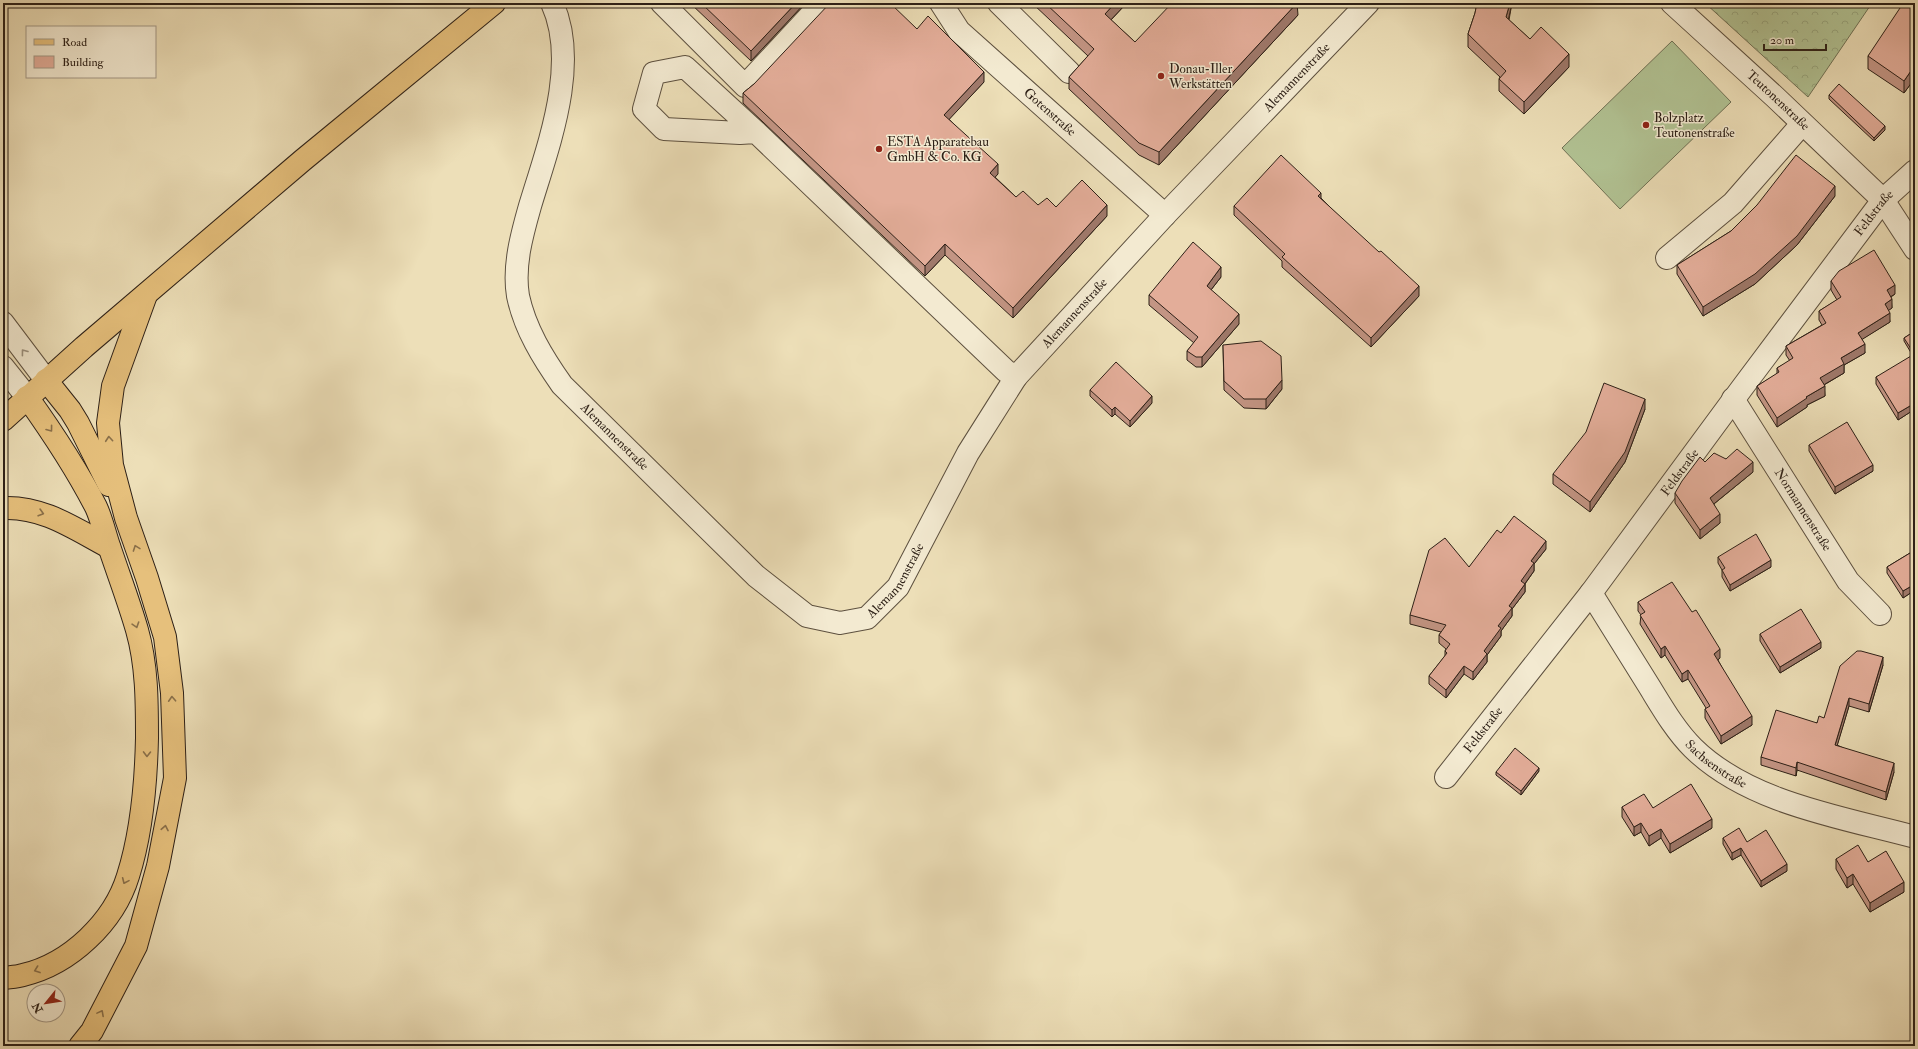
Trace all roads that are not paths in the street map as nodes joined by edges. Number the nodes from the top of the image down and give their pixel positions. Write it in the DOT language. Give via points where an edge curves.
graph roads {
  1 [pos="552,3"];
  2 [pos="662,3"];
  3 [pos="822,3"];
  4 [pos="941,3"];
  5 [pos="999,3"];
  6 [pos="1368,3"];
  7 [pos="1672,3"];
  8 [pos="491,5"];
  9 [pos="1069,72"];
  10 [pos="1802,124"];
  11 [pos="756,132"];
  12 [pos="1915,171"];
  13 [pos="1883,200"];
  14 [pos="1165,215"];
  15 [pos="1915,249"];
  16 [pos="1667,258"];
  17 [pos="146,295"];
  18 [pos="3,323"];
  19 [pos="3,367"];
  20 [pos="1016,378"];
  21 [pos="46,380"];
  22 [pos="26,397"];
  23 [pos="1733,399"];
  24 [pos="3,420"];
  25 [pos="3,508"];
  26 [pos="126,518"];
  27 [pos="109,547"];
  28 [pos="1591,593"];
  29 [pos="1880,614"];
  30 [pos="1446,776"];
  31 [pos="1915,837"];
  32 [pos="3,978"];
  33 [pos="80,1046"];
  1 -- 20 [label="street, Alemannenstraße" via="561,30 563,47 558,111 524,228 517,265 518,295 527,325 542,356 562,385 756,576 807,616 840,623 867,618 898,587 968,453"];
  2 -- 3 [label="street" via="745,86"];
  4 -- 14 [label="street, Gotenstraße" via="959,31"];
  5 -- 9 [label="street"];
  6 -- 14 [label="street, Alemannenstraße"];
  7 -- 10 [label="street, Teutonenstraße"];
  8 -- 17 [label="main road" via="303,160"];
  10 -- 13 [label="street, Teutonenstraße"];
  10 -- 16 [label="street" via="1733,203"];
  11 -- 11 [label="street" via="685,66 654,73 644,109 664,129"];
  11 -- 20 [label="street"];
  12 -- 13 [label="street, Feldstraße"];
  13 -- 15 [label="street"];
  13 -- 23 [label="street, Feldstraße"];
  14 -- 20 [label="street, Alemannenstraße"];
  17 -- 21 [label="main road"];
  26 -- 17 [label="main road, one-way" via="112,465 108,423 113,386"];
  21 -- 18 [label="street, one-way"];
  19 -- 22 [label="street"];
  21 -- 22 [label="main road"];
  21 -- 26 [label="main road" via="78,423"];
  22 -- 24 [label="main road"];
  22 -- 27 [label="main road, one-way" via="57,439 96,508"];
  23 -- 28 [label="street, Feldstraße"];
  23 -- 29 [label="street, Normannenstraße" via="1848,581"];
  25 -- 27 [label="main road, one-way" via="28,509 49,515"];
  33 -- 26 [label="main road, one-way" via="92,1030 136,946 158,866 175,778 172,694 165,637"];
  27 -- 32 [label="main road, one-way" via="138,631 147,689 147,758 142,814 128,877 112,909 87,941 43,968 23,976"];
  28 -- 30 [label="street, Feldstraße"];
  28 -- 31 [label="street, Sachsenstraße" via="1669,717 1692,747 1712,764 1745,785 1795,805"];
}
